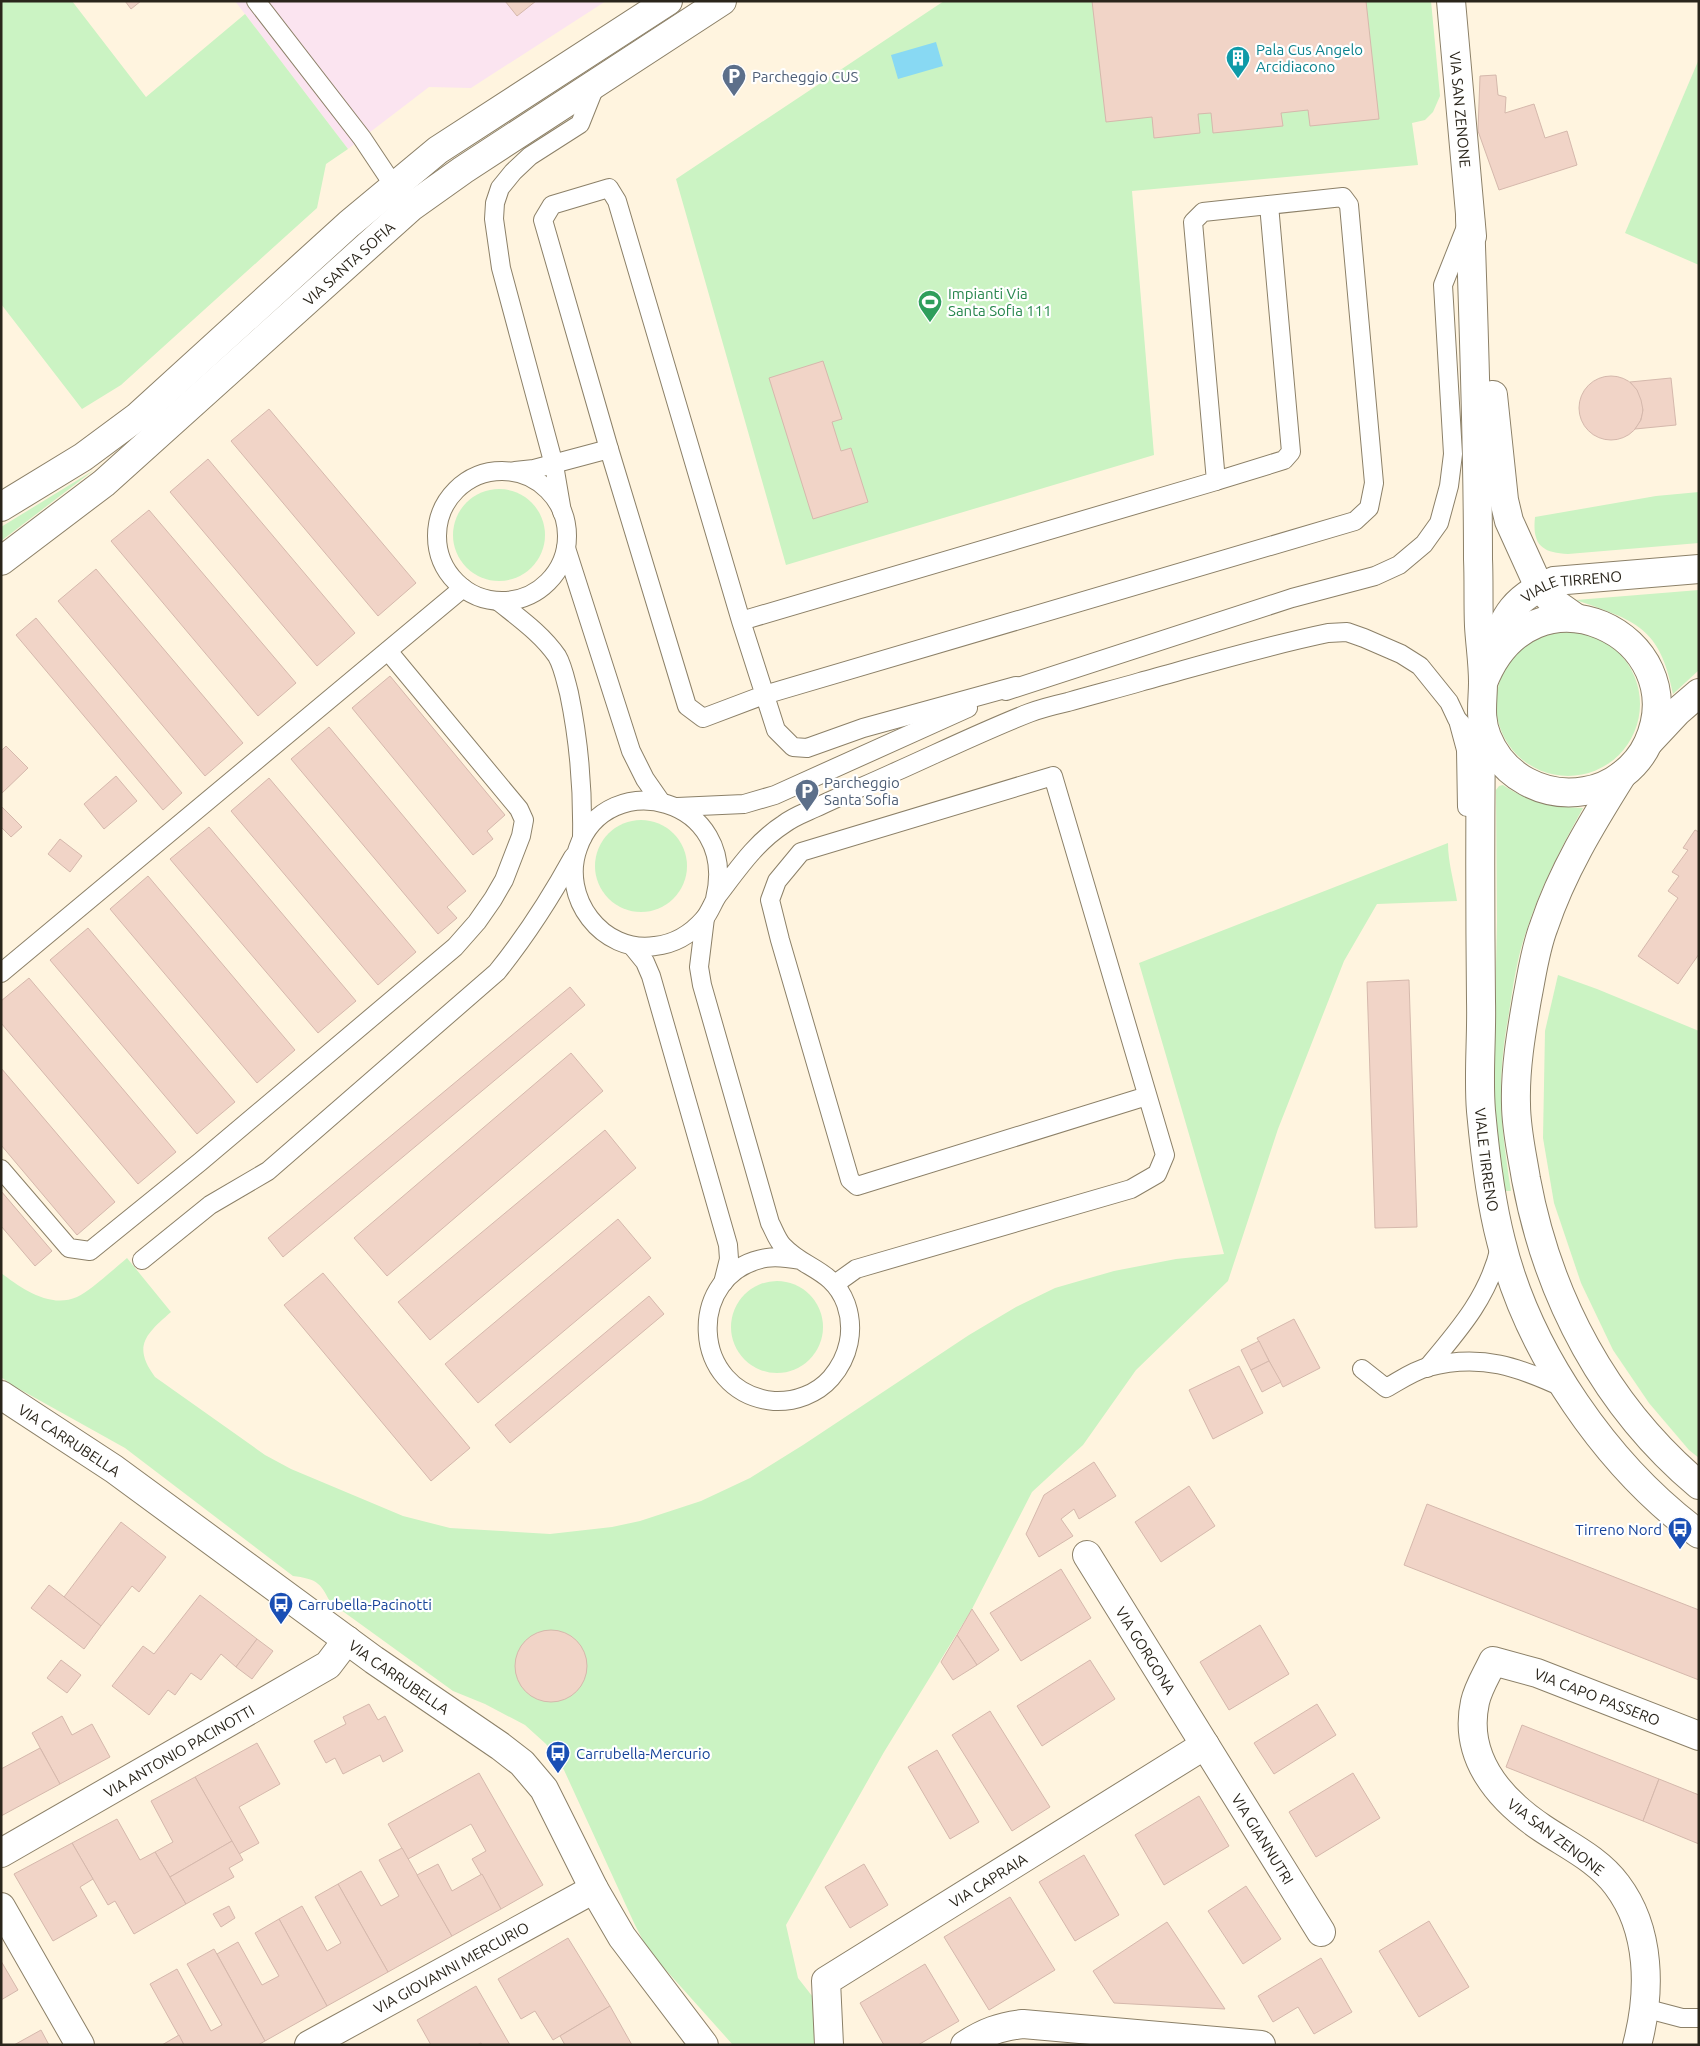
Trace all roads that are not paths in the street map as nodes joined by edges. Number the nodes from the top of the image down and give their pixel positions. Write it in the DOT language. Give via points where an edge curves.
graph roads {
  1 [pos="256,1"];
  2 [pos="668,1"];
  3 [pos="722,1"];
  4 [pos="1451,1"];
  5 [pos="597,82"];
  6 [pos="394,186"];
  7 [pos="1269,205"];
  8 [pos="1470,217"];
  9 [pos="609,449"];
  10 [pos="554,465"];
  11 [pos="509,472"];
  12 [pos="1216,481"];
  13 [pos="1,507"];
  14 [pos="562,512"];
  15 [pos="566,548"];
  16 [pos="1,561"];
  17 [pos="1699,569"];
  18 [pos="1539,587"];
  19 [pos="463,588"];
  20 [pos="498,601"];
  21 [pos="1576,618"];
  22 [pos="741,621"];
  23 [pos="388,651"];
  24 [pos="1486,674"];
  25 [pos="1016,686"];
  26 [pos="1699,693"];
  27 [pos="764,695"];
  28 [pos="1469,718"];
  29 [pos="1647,745"];
  30 [pos="1481,746"];
  31 [pos="1505,766"];
  32 [pos="1622,775"];
  33 [pos="669,804"];
  34 [pos="580,844"];
  35 [pos="1479,877"];
  36 [pos="715,899"];
  37 [pos="705,918"];
  38 [pos="632,946"];
  39 [pos="1,973"];
  40 [pos="1147,1096"];
  41 [pos="1,1169"];
  42 [pos="1532,1210"];
  43 [pos="1498,1231"];
  44 [pos="142,1260"];
  45 [pos="800,1260"];
  46 [pos="723,1284"];
  47 [pos="835,1284"];
  48 [pos="1362,1368"];
  49 [pos="1426,1368"];
  50 [pos="1566,1390"];
  51 [pos="1,1395"];
  52 [pos="1699,1486"];
  53 [pos="1699,1534"];
  54 [pos="1087,1555"];
  55 [pos="347,1640"];
  56 [pos="1493,1661"];
  57 [pos="1699,1736"];
  58 [pos="1204,1745"];
  59 [pos="1,1853"];
  60 [pos="594,1889"];
  61 [pos="1,1906"];
  62 [pos="1321,1932"];
  63 [pos="1644,2008"];
  64 [pos="1699,2018"];
  65 [pos="80,2045"];
  66 [pos="309,2045"];
  67 [pos="704,2045"];
  68 [pos="829,2045"];
  69 [pos="964,2045"];
  70 [pos="1261,2045"];
  71 [pos="1637,2045"];
  1 -- 6 [label="lane" via="362,138"];
  2 -- 6 [label="street, VIA SANTA SOFIA" via="438,150"];
  3 -- 5 [label="street, VIA SANTA SOFIA"];
  4 -- 8 [label="street, VIA SAN ZENONE"];
  5 -- 10 [label="lane" via="580,124 530,156 500,188 495,203 501,268"];
  5 -- 16 [label="street, VIA SANTA SOFIA" via="411,207 104,483"];
  6 -- 13 [label="street, VIA SANTA SOFIA" via="137,417 83,457"];
  7 -- 12 [label="lane" via="1292,452 1284,460"];
  7 -- 12 [label="lane" via="1203,212 1193,222"];
  7 -- 27 [label="lane" via="1343,197 1349,205 1374,483 1369,508 1355,521"];
  8 -- 18 [label="street" via="1504,500 1509,521"];
  8 -- 24 [label="street" via="1478,418 1479,626"];
  8 -- 25 [label="lane" via="1443,285 1453,454 1446,503 1439,523 1424,544 1399,565 1376,576 1292,598"];
  9 -- 10 [label="lane"];
  9 -- 22 [label="lane" via="543,220 552,205 609,188 617,201"];
  9 -- 27 [label="lane" via="687,706 703,718"];
  10 -- 11 [label="lane"];
  10 -- 14 [label="lane"];
  11 -- 14 [label="lane" via="527,476 543,486"];
  11 -- 19 [label="lane" via="490,472 472,479 457,489 442,513 438,540 440,554 453,578"];
  12 -- 22 [label="lane"];
  14 -- 15 [label="lane" via="567,530"];
  15 -- 20 [label="lane" via="550,581 517,600"];
  15 -- 33 [label="lane" via="631,751 645,779"];
  17 -- 18 [label="street, VIALE TIRRENO" via="1554,582"];
  18 -- 21 [label="street"];
  18 -- 24 [label="street, VIALE TIRRENO" via="1507,615 1498,631"];
  19 -- 20 [label="lane" via="480,597"];
  19 -- 23 [label="lane"];
  20 -- 34 [label="lane" via="545,641 558,658 574,716 583,792"];
  21 -- 24 [label="street" via="1546,620 1519,632 1497,653"];
  21 -- 29 [label="street" via="1609,628 1635,648 1645,662 1652,678 1656,712"];
  22 -- 27 [label="lane"];
  23 -- 39 [label="lane"];
  23 -- 41 [label="lane" via="519,809 524,820 522,836 504,880 477,922 432,967 90,1251 69,1248"];
  24 -- 28 [label="street" via="1481,700"];
  25 -- 27 [label="lane" via="863,728 807,748 793,747 776,730"];
  25 -- 33 [label="lane" via="775,795 744,804"];
  26 -- 29 [label="street" via="1678,710"];
  28 -- 30 [label="street, VIALE TIRRENO"];
  28 -- 31 [label="street" via="1486,735"];
  28 -- 35 [label="lane" via="1466,750 1468,837"];
  28 -- 36 [label="lane" via="1449,702 1420,666 1401,654 1347,632 1304,638 1031,712 831,800 786,822 764,838"];
  29 -- 32 [label="street"];
  30 -- 31 [label="lane"];
  30 -- 35 [label="street, VIALE TIRRENO"];
  31 -- 32 [label="street" via="1519,778 1553,792 1589,791"];
  32 -- 42 [label="street" via="1570,864 1543,927 1534,964 1517,1067 1516,1106"];
  33 -- 34 [label="lane" via="643,801 608,811 593,823"];
  33 -- 36 [label="lane" via="692,816 714,846 719,863"];
  34 -- 38 [label="lane" via="573,870 575,891 583,910 595,926 612,939"];
  34 -- 44 [label="lane" via="553,892 497,972 268,1171 210,1205"];
  35 -- 43 [label="street, VIALE TIRRENO" via="1481,1108"];
  36 -- 37 [label="lane"];
  37 -- 38 [label="lane" via="673,942 652,947"];
  37 -- 45 [label="lane" via="698,967 702,985 770,1223 782,1245"];
  38 -- 46 [label="lane" via="651,976 728,1245"];
  40 -- 40 [label="lane" via="858,1186 850,1180 780,940 770,900 777,881 801,852 1053,776"];
  40 -- 47 [label="lane" via="1165,1155 1157,1174 1131,1189 856,1269"];
  42 -- 43 [label="street"];
  42 -- 52 [label="street" via="1570,1319 1593,1362 1636,1423"];
  43 -- 49 [label="lane" via="1495,1268 1482,1294 1463,1326"];
  43 -- 50 [label="street, VIALE TIRRENO" via="1517,1289"];
  45 -- 46 [label="lane" via="766,1258 742,1267"];
  45 -- 47 [label="lane"];
  46 -- 47 [label="lane" via="713,1299 708,1316 706,1335 712,1357 724,1376 741,1391 761,1399 784,1401 806,1396 825,1385 840,1368 849,1348 851,1325 846,1303"];
  48 -- 49 [label="lane" via="1386,1388"];
  49 -- 50 [label="lane" via="1468,1362 1494,1363 1517,1368"];
  50 -- 53 [label="street, VIALE TIRRENO" via="1621,1462 1652,1495"];
  51 -- 55 [label="street, VIA CARRUBELLA" via="122,1474"];
  54 -- 58 [label="street, VIA GORGONA"];
  55 -- 59 [label="street, VIA ANTONIO PACINOTTI" via="328,1666"];
  55 -- 60 [label="street, VIA CARRUBELLA" via="522,1763 544,1789"];
  56 -- 57 [label="street, VIA CAPO PASSERO" via="1537,1673"];
  56 -- 63 [label="street, VIA SAN ZENONE" via="1475,1701 1472,1728 1487,1774 1498,1792 1518,1811 1600,1867 1616,1884 1627,1901 1644,1945"];
  58 -- 62 [label="street, VIA GIANNUTRI"];
  58 -- 68 [label="street, VIA CAPRAIA" via="826,1981"];
  60 -- 66 [label="street, VIA GIOVANNI MERCURIO"];
  60 -- 67 [label="street, VIA CARRUBELLA" via="622,1937"];
  61 -- 65 [label="street"];
  63 -- 64 [label="lane" via="1682,2018"];
  63 -- 71 [label="street, VIA SAN ZENONE"];
  69 -- 70 [label="street" via="982,2033 1023,2024"];
}
